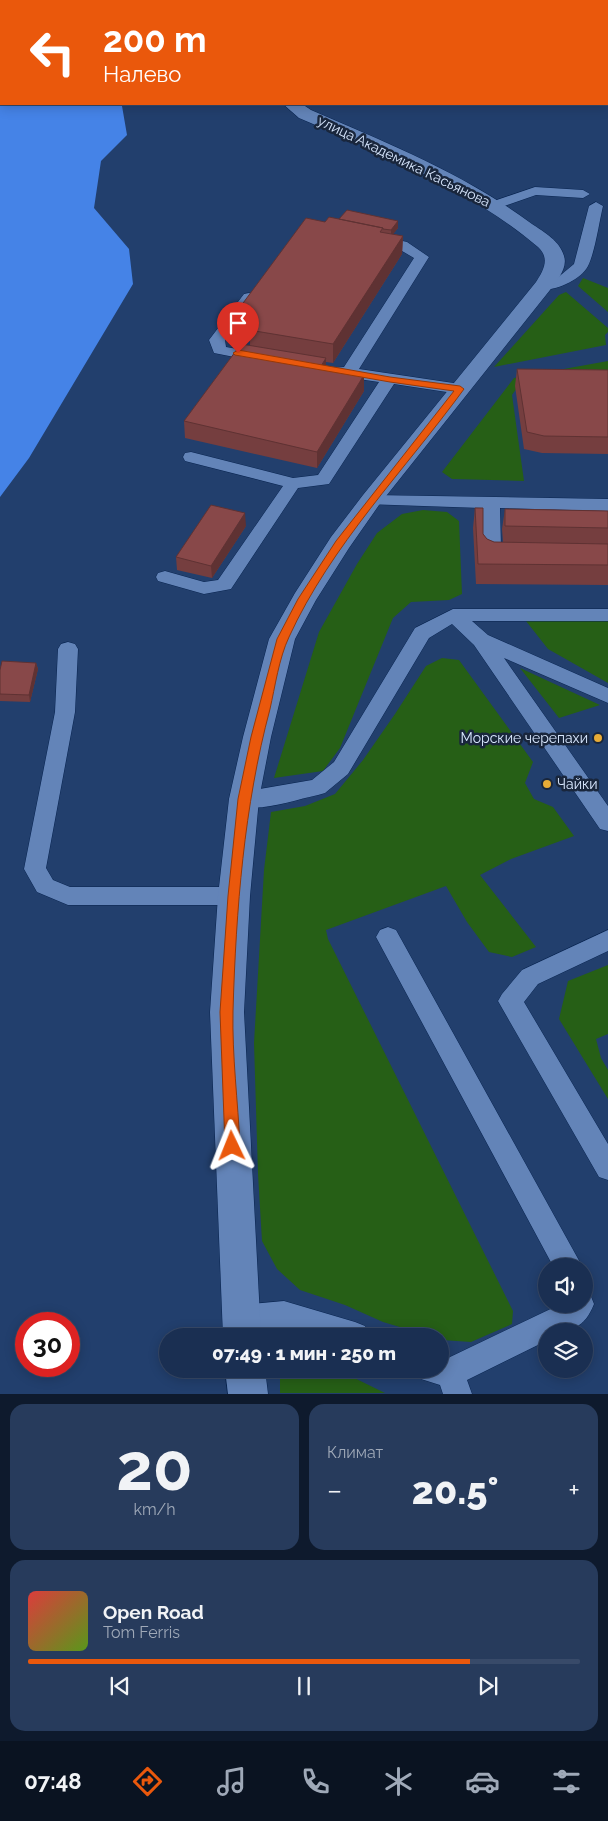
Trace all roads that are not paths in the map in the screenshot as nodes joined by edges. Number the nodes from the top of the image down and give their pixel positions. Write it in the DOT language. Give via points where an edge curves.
graph roads {
  1 [pos="292,105"];
  2 [pos="584,194"];
  3 [pos="496,205"];
  4 [pos="596,206"];
  5 [pos="364,237"];
  6 [pos="258,285"];
  7 [pos="544,286"];
  8 [pos="275,360"];
  9 [pos="321,368"];
  10 [pos="349,372"];
  11 [pos="390,379"];
  12 [pos="460,389"];
  13 [pos="191,457"];
  14 [pos="293,483"];
  15 [pos="371,500"];
  16 [pos="491,503"];
  17 [pos="608,505"];
  18 [pos="522,554"];
  19 [pos="165,577"];
  20 [pos="453,615"];
  21 [pos="608,615"];
  22 [pos="481,640"];
  23 [pos="68,649"];
  24 [pos="608,696"];
  25 [pos="244,799"];
  26 [pos="606,816"];
  27 [pos="234,896"];
  28 [pos="388,937"];
  29 [pos="608,940"];
  30 [pos="608,1168"];
  31 [pos="564,1258"];
  32 [pos="572,1313"];
  33 [pos="241,1328"];
  34 [pos="328,1328"];
  35 [pos="449,1376"];
  36 [pos="246,1378"];
  37 [pos="248,1394"];
  1 -- 3 [label="street, улица Академика Касьянова" via="305,114 409,160"];
  2 -- 3 [label="lane" via="535,191"];
  3 -- 7 [label="street, улица Академика Касьянова" via="544,242 554,255 554,270"];
  4 -- 7 [label="lane" via="581,266 561,282"];
  5 -- 10 [label="lane" via="402,245 422,258"];
  6 -- 8 [label="lane" via="217,340 219,350"];
  7 -- 12 [label="street, улица Академика Касьянова"];
  9 -- 10 [label="lane"];
  10 -- 11 [label="lane"];
  11 -- 12 [label="lane"];
  11 -- 14 [label="lane" via="323,480"];
  12 -- 15 [label="street, улица Академика Касьянова"];
  13 -- 14 [label="lane"];
  14 -- 19 [label="lane" via="224,585 204,588"];
  15 -- 16 [label="lane"];
  15 -- 25 [label="street, улица Академика Касьянова" via="314,583 282,639"];
  16 -- 17 [label="lane"];
  16 -- 18 [label="lane" via="492,554"];
  20 -- 21 [label="lane"];
  20 -- 22 [label="lane"];
  20 -- 25 [label="lane" via="422,633 342,768 318,787"];
  22 -- 24 [label="lane"];
  22 -- 26 [label="lane"];
  23 -- 27 [label="lane" via="65,712 35,869 45,886 68,896"];
  25 -- 27 [label="street, улица Академика Касьянова"];
  27 -- 33 [label="street, улица Академика Касьянова" via="226,1012"];
  28 -- 31 [label="lane"];
  29 -- 30 [label="lane" via="530,977 510,1002"];
  32 -- 35 [label="lane"];
  33 -- 34 [label="lane" via="284,1315"];
  36 -- 37 [label="street"];
}
